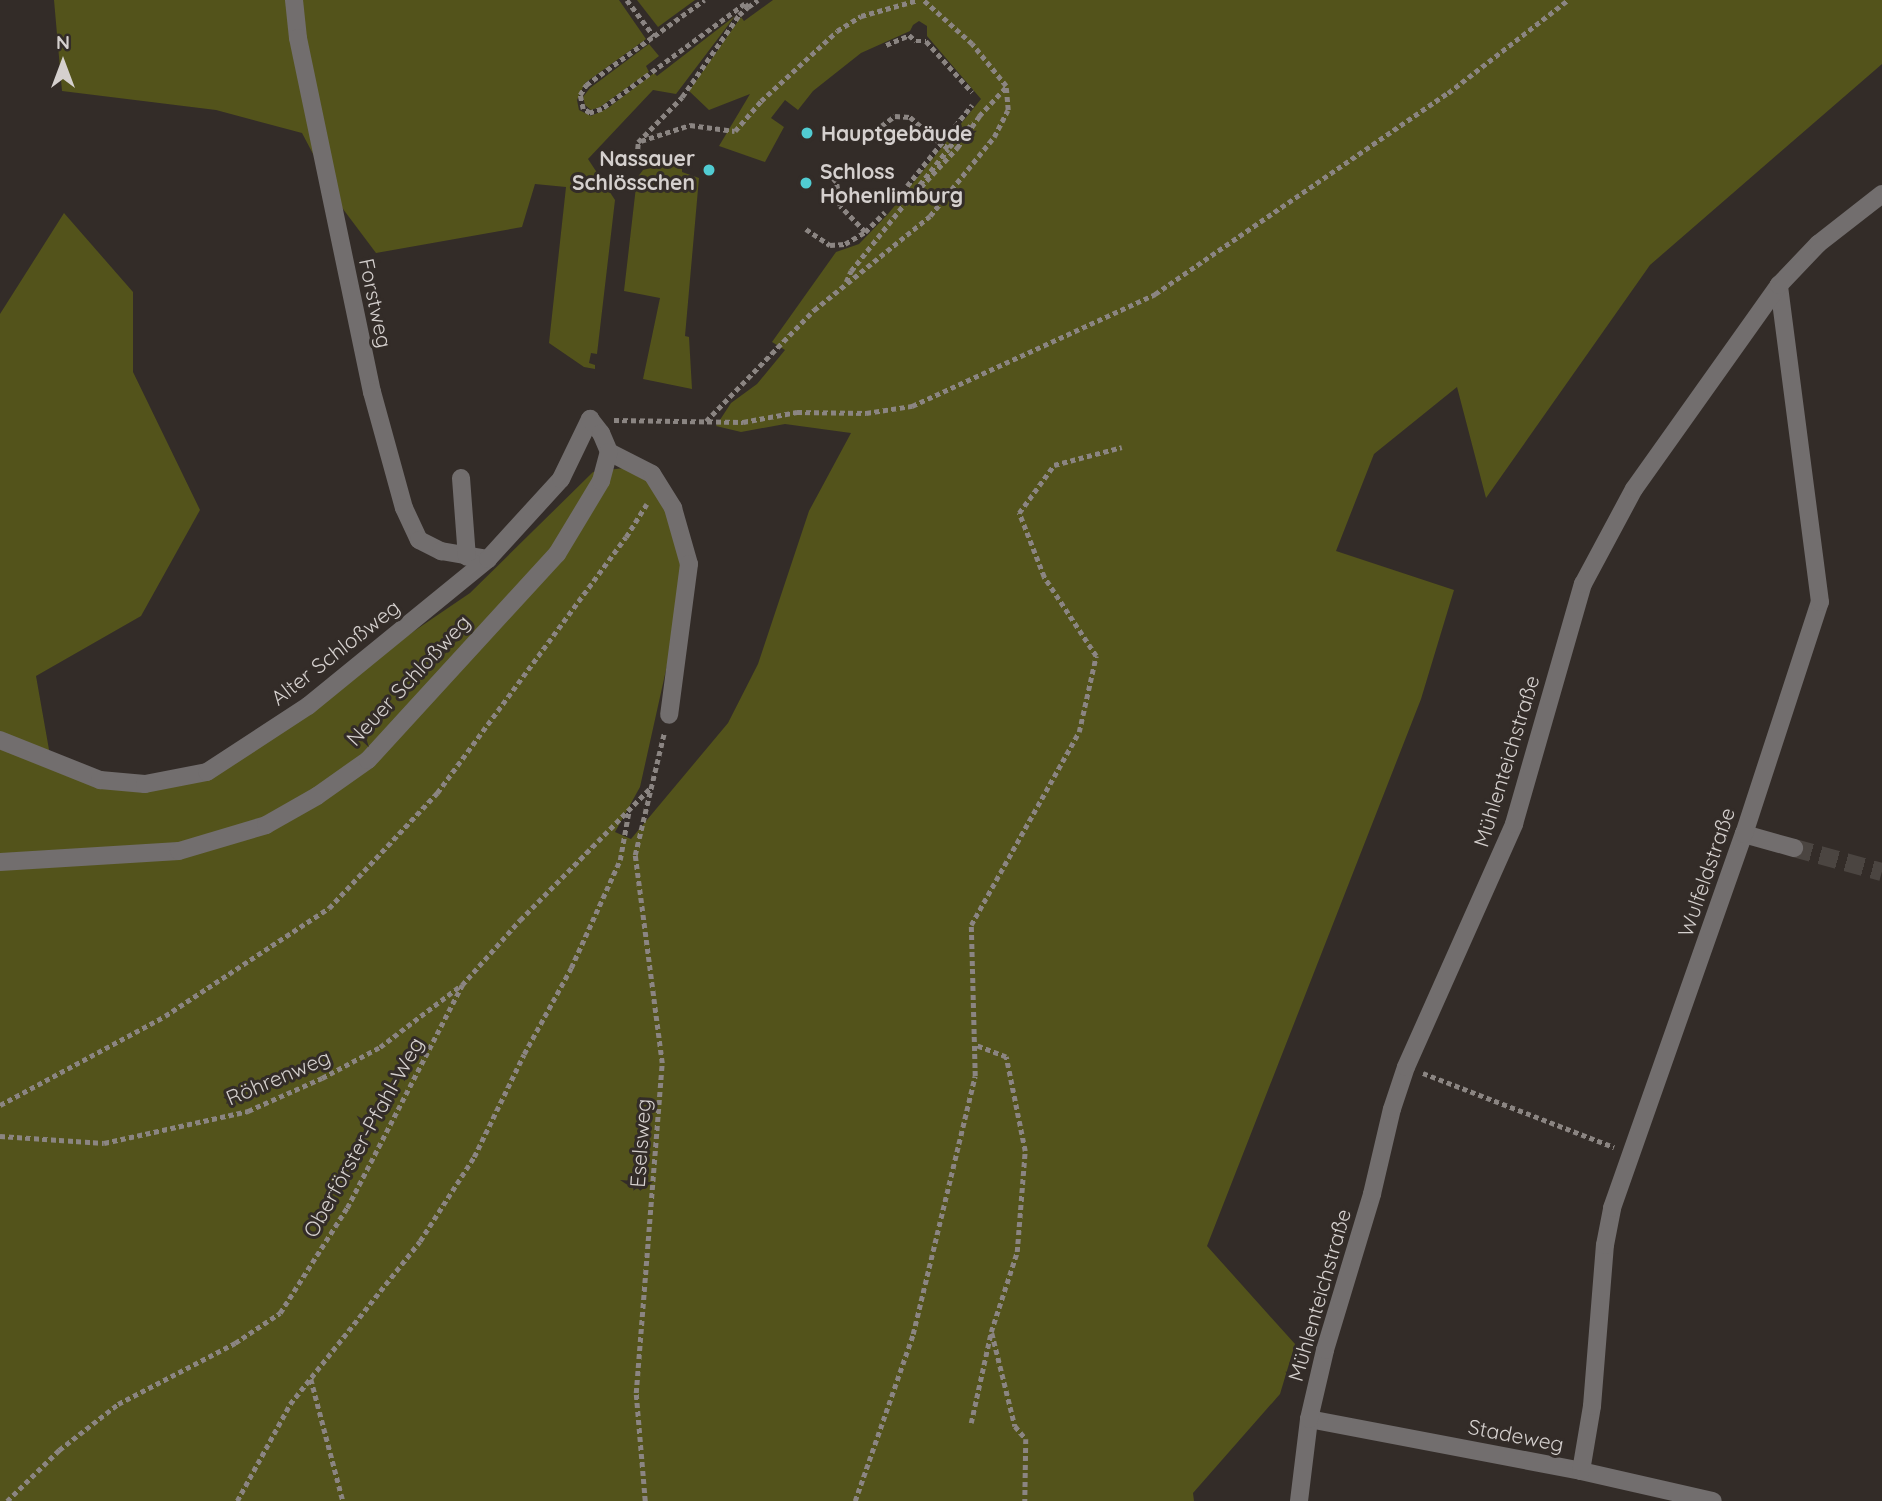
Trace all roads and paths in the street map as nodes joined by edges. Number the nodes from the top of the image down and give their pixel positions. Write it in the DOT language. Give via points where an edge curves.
graph roads {
  1 [pos="294,0"];
  2 [pos="627,0"];
  3 [pos="704,0"];
  4 [pos="758,0"];
  5 [pos="918,0"];
  6 [pos="923,0"];
  7 [pos="1568,0"];
  8 [pos="748,7"];
  9 [pos="654,36"];
  10 [pos="886,45"];
  11 [pos="1006,86"];
  12 [pos="972,92"];
  13 [pos="972,105"];
  14 [pos="980,115"];
  15 [pos="881,126"];
  16 [pos="638,142"];
  17 [pos="949,147"];
  18 [pos="636,166"];
  19 [pos="828,173"];
  20 [pos="907,186"];
  21 [pos="1882,194"];
  22 [pos="907,200"];
  23 [pos="885,212"];
  24 [pos="806,229"];
  25 [pos="865,232"];
  26 [pos="845,285"];
  27 [pos="1779,285"];
  28 [pos="590,419"];
  29 [pos="706,421"];
  30 [pos="1122,447"];
  31 [pos="609,452"];
  32 [pos="461,478"];
  33 [pos="659,484"];
  34 [pos="467,557"];
  35 [pos="488,559"];
  36 [pos="669,715"];
  37 [pos="0,740"];
  38 [pos="649,789"];
  39 [pos="629,810"];
  40 [pos="1745,834"];
  41 [pos="1794,848"];
  42 [pos="0,862"];
  43 [pos="461,985"];
  44 [pos="975,1045"];
  45 [pos="1406,1067"];
  46 [pos="0,1105"];
  47 [pos="0,1136"];
  48 [pos="1630,1153"];
  49 [pos="991,1332"];
  50 [pos="310,1378"];
  51 [pos="1309,1419"];
  52 [pos="971,1423"];
  53 [pos="1581,1471"];
  54 [pos="8,1501"];
  55 [pos="237,1501"];
  56 [pos="343,1501"];
  57 [pos="645,1501"];
  58 [pos="855,1501"];
  59 [pos="1025,1501"];
  60 [pos="1299,1501"];
  61 [pos="1713,1501"];
  1 -- 34 [label="street, Forstweg" via="303,66 392,471 419,540"];
  2 -- 9 [label="path"];
  3 -- 9 [label="path"];
  4 -- 8 [label="path"];
  5 -- 16 [label="path" via="861,16 837,30 735,131 690,125"];
  6 -- 11 [label="path" via="972,44"];
  7 -- 29 [label="path" via="1448,93 1156,294 912,406 866,413 797,412 743,422"];
  8 -- 9 [label="path" via="745,4 602,109 590,113 583,109 580,95 586,85"];
  8 -- 16 [label="path" via="682,97"];
  10 -- 12 [label="path" via="909,35 926,41"];
  11 -- 14 [label="path"];
  11 -- 26 [label="path" via="1008,110 994,137 930,216"];
  13 -- 20 [label="path"];
  14 -- 17 [label="path"];
  14 -- 22 [label="path" via="938,171"];
  15 -- 22 [label="path" via="895,116 910,117 948,149"];
  16 -- 18 [label="path"];
  19 -- 25 [label="path" via="836,183 839,206"];
  21 -- 27 [label="street, Mühlenteichstraße" via="1818,244"];
  22 -- 26 [label="path"];
  23 -- 25 [label="path"];
  24 -- 25 [label="path" via="831,245 845,244"];
  26 -- 29 [label="path" via="814,310"];
  27 -- 40 [label="street, Wulfeldstraße" via="1820,602"];
  27 -- 45 [label="street, Mühlenteichstraße" via="1634,489 1583,584 1514,824"];
  28 -- 29 [label="path"];
  28 -- 31 [label="street"];
  28 -- 35 [label="street, Alter Schloßweg" via="561,479"];
  30 -- 44 [label="path" via="1054,465 1019,513 1044,577 1096,656 1079,732 971,925"];
  31 -- 33 [label="street" via="652,474"];
  31 -- 42 [label="street, Neuer Schloßweg" via="601,481 557,554 368,760 317,796 266,825 179,851"];
  32 -- 34 [label="street"];
  33 -- 36 [label="street" via="673,508 689,564"];
  33 -- 46 [label="path" via="626,537 437,793 329,908 165,1016"];
  34 -- 35 [label="street, Forstweg"];
  35 -- 37 [label="street, Alter Schloßweg" via="308,706 206,772 145,784 100,780"];
  36 -- 38 [label="path, Oberförster-Pfahl-Weg"];
  38 -- 39 [label="path, Oberförster-Pfahl-Weg"];
  38 -- 57 [label="path, Eselsweg" via="635,855 662,1063 636,1393"];
  39 -- 43 [label="path, Oberförster-Pfahl-Weg"];
  39 -- 50 [label="path" via="620,860 571,968 474,1157 420,1241"];
  40 -- 41 [label="street"];
  40 -- 48 [label="street, Wulfeldstraße"];
  43 -- 47 [label="path, Röhrenweg" via="380,1047 248,1111 104,1143"];
  43 -- 54 [label="path, Oberförster-Pfahl-Weg" via="347,1208 280,1313 234,1343 118,1404 60,1450"];
  44 -- 49 [label="path" via="1006,1057 1025,1151 1017,1252"];
  44 -- 58 [label="path" via="975,1076 913,1334"];
  45 -- 48 [label="path"];
  45 -- 51 [label="street, Mühlenteichstraße"];
  48 -- 53 [label="street, Wulfeldstraße" via="1605,1245 1592,1406"];
  49 -- 52 [label="path"];
  49 -- 59 [label="path" via="1015,1426 1026,1439"];
  50 -- 55 [label="path" via="290,1404"];
  50 -- 56 [label="path"];
  51 -- 53 [label="street, Stadeweg"];
  51 -- 60 [label="street, Mühlenteichstraße"];
  53 -- 61 [label="street, Stadeweg"];
}
